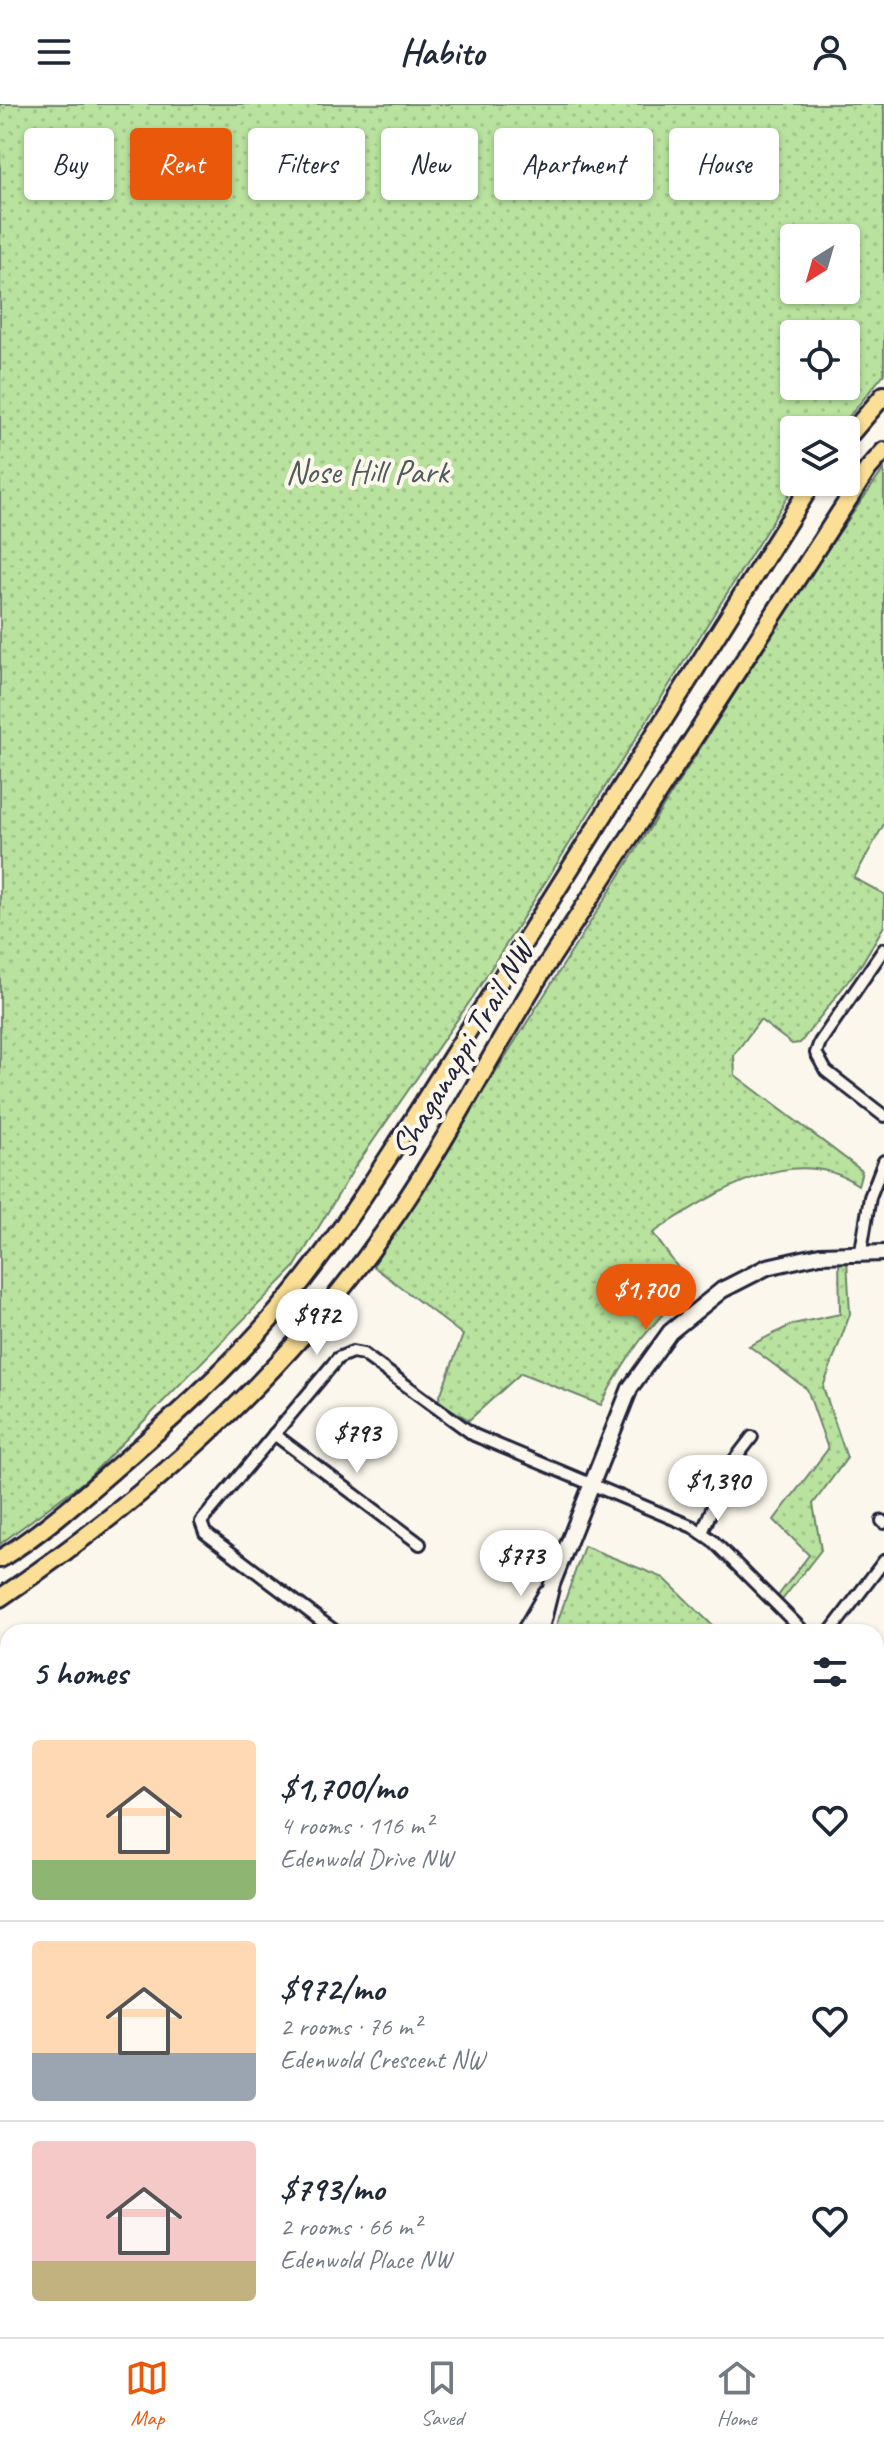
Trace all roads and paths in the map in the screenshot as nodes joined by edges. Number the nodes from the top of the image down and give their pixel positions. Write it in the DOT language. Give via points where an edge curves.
graph roads {
  1 [pos="884,395"];
  2 [pos="860,423"];
  3 [pos="884,451"];
  4 [pos="804,496"];
  5 [pos="884,949"];
  6 [pos="884,1116"];
  7 [pos="884,1161"];
  8 [pos="861,1251"];
  9 [pos="884,1253"];
  10 [pos="274,1434"];
  11 [pos="752,1437"];
  12 [pos="590,1484"];
  13 [pos="702,1533"];
  14 [pos="420,1544"];
  15 [pos="70,1550"];
  16 [pos="6,1555"];
  17 [pos="884,1561"];
  18 [pos="0,1566"];
  19 [pos="552,1584"];
  20 [pos="0,1598"];
  21 [pos="0,1611"];
  22 [pos="326,1624"];
  23 [pos="529,1624"];
  24 [pos="542,1624"];
  25 [pos="796,1624"];
  26 [pos="836,1624"];
  1 -- 2 [label="main road"];
  3 -- 15 [label="main road, Shaganappi Trail NW" via="541,975 385,1232 252,1392 174,1466"];
  4 -- 16 [label="main road, Shaganappi Trail NW" via="399,1142 302,1282 213,1380 79,1500"];
  5 -- 6 [label="street" via="816,1053 820,1066"];
  7 -- 8 [label="street" via="870,1197"];
  8 -- 9 [label="street"];
  8 -- 12 [label="street" via="767,1267 691,1313 639,1374"];
  10 -- 12 [label="street" via="338,1358 356,1352 474,1435"];
  10 -- 14 [label="street"];
  10 -- 22 [label="street" via="202,1520 202,1529"];
  11 -- 13 [label="street" via="729,1467"];
  12 -- 13 [label="street"];
  12 -- 19 [label="street"];
  13 -- 25 [label="street"];
  15 -- 20 [label="main road, Shaganappi Trail NW"];
  15 -- 21 [label="main road" via="65,1561"];
  16 -- 18 [label="main road, Shaganappi Trail NW"];
  17 -- 26 [label="street"];
  19 -- 23 [label="street"];
  19 -- 24 [label="street"];
}
